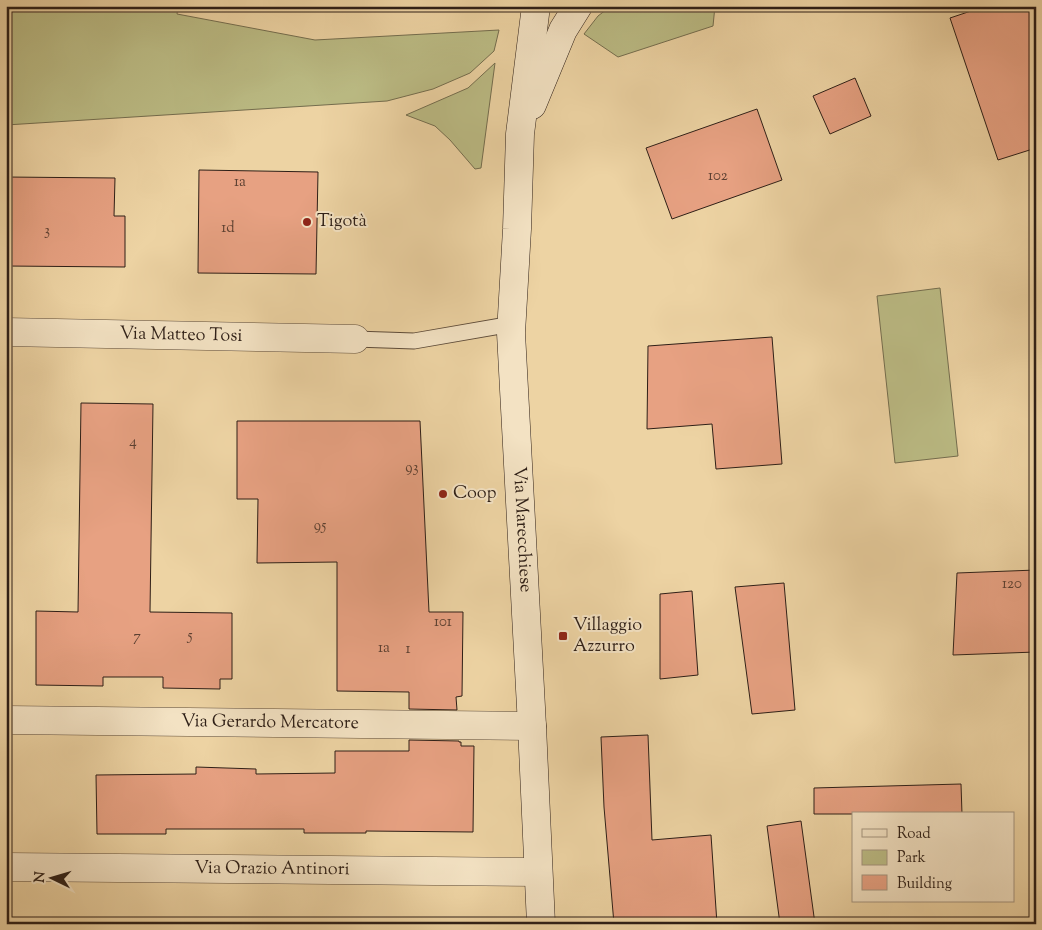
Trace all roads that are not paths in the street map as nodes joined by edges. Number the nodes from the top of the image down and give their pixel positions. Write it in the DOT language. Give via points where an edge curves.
graph roads {
  1 [pos="536,6"];
  2 [pos="578,6"];
  3 [pos="520,134"];
  4 [pos="512,324"];
  5 [pos="6,332"];
  6 [pos="356,339"];
  7 [pos="6,720"];
  8 [pos="532,726"];
  9 [pos="6,867"];
  10 [pos="538,872"];
  11 [pos="541,924"];
  1 -- 3 [label="street, Via Marecchiese"];
  2 -- 3 [label="street, Via Marecchiese" via="563,30"];
  3 -- 4 [label="street, Via Marecchiese"];
  4 -- 6 [label="lane" via="414,341"];
  4 -- 8 [label="street, Via Marecchiese"];
  5 -- 6 [label="street, Via Matteo Tosi"];
  7 -- 8 [label="street, Via Gerardo Mercatore"];
  8 -- 10 [label="street, Via Marecchiese"];
  9 -- 10 [label="street, Via Orazio Antinori"];
  10 -- 11 [label="street, Via Marecchiese"];
}
